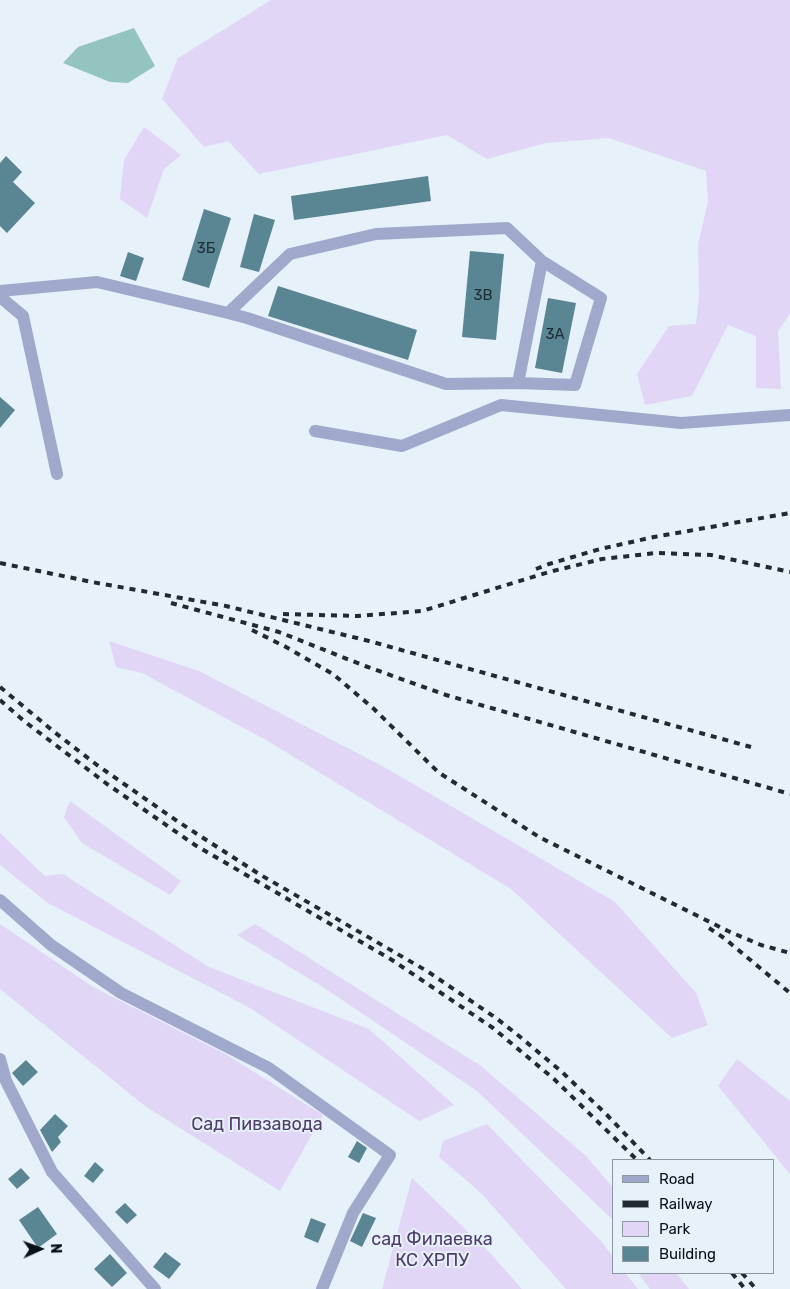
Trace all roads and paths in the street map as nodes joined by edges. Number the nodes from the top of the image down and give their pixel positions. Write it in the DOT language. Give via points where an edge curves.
graph roads {
  1 [pos="542,261"];
  2 [pos="0,292"];
  3 [pos="0,297"];
  4 [pos="228,313"];
  5 [pos="518,383"];
  6 [pos="790,415"];
  7 [pos="315,431"];
  8 [pos="56,474"];
  9 [pos="0,900"];
  10 [pos="0,1059"];
  11 [pos="155,1289"];
  12 [pos="322,1289"];
  1 -- 4 [label="street" via="507,228 376,234 290,254"];
  1 -- 5 [label="street"];
  1 -- 5 [label="street" via="601,298 575,385"];
  2 -- 4 [label="street" via="97,282"];
  3 -- 8 [label="street" via="23,316"];
  4 -- 5 [label="street" via="446,384"];
  6 -- 7 [label="street" via="681,424 501,405 402,446"];
  9 -- 12 [label="street" via="51,945 121,993 269,1068 390,1155 353,1213"];
  10 -- 11 [label="street" via="6,1081 52,1172"];
}
